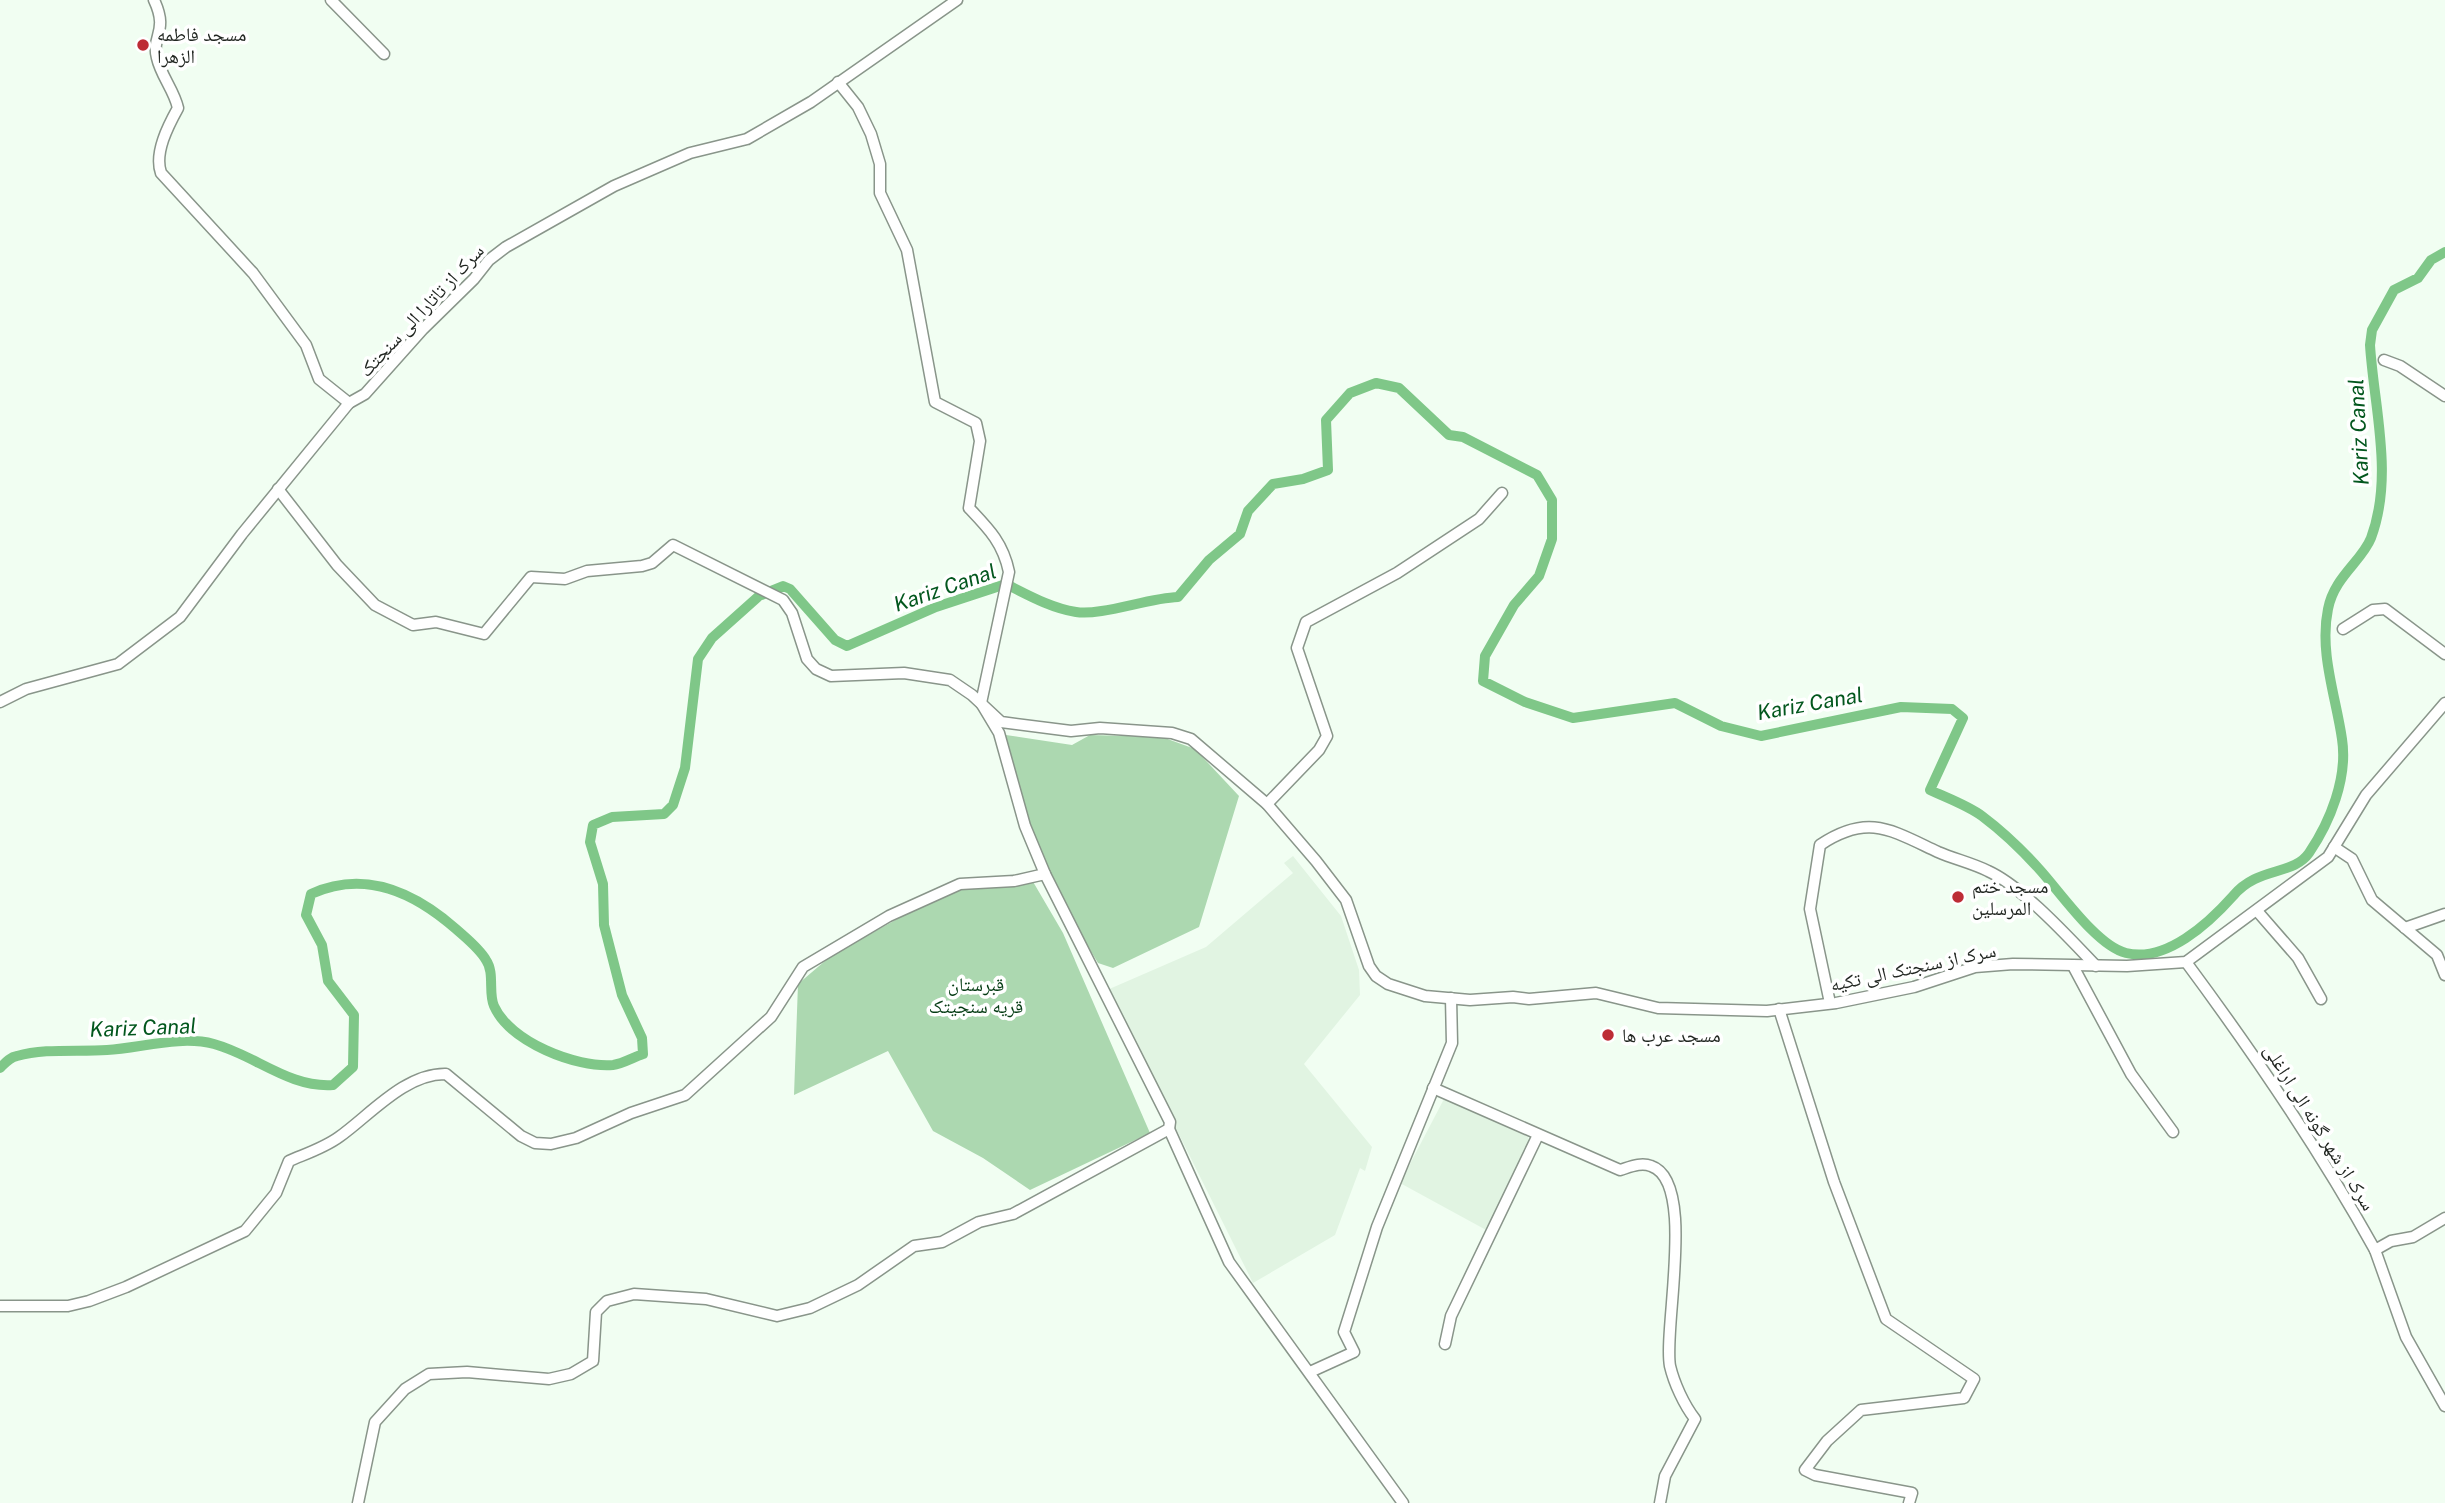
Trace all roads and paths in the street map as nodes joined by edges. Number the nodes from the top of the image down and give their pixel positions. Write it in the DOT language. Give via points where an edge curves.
graph roads {
  1 [pos="154,0"];
  2 [pos="331,0"];
  3 [pos="957,0"];
  4 [pos="384,54"];
  5 [pos="838,82"];
  6 [pos="2384,360"];
  7 [pos="2445,396"];
  8 [pos="349,403"];
  9 [pos="278,489"];
  10 [pos="1502,493"];
  11 [pos="2343,629"];
  12 [pos="2445,654"];
  13 [pos="0,702"];
  14 [pos="981,703"];
  15 [pos="2445,703"];
  16 [pos="1267,804"];
  17 [pos="2334,848"];
  18 [pos="1045,874"];
  19 [pos="2258,912"];
  20 [pos="2445,914"];
  21 [pos="2405,928"];
  22 [pos="2186,962"];
  23 [pos="2073,965"];
  24 [pos="2096,966"];
  25 [pos="2445,975"];
  26 [pos="1451,999"];
  27 [pos="2321,999"];
  28 [pos="1830,1003"];
  29 [pos="1779,1009"];
  30 [pos="1433,1088"];
  31 [pos="1169,1129"];
  32 [pos="2173,1132"];
  33 [pos="1538,1135"];
  34 [pos="2445,1218"];
  35 [pos="2375,1250"];
  36 [pos="0,1306"];
  37 [pos="1445,1344"];
  38 [pos="1310,1372"];
  39 [pos="2445,1406"];
  40 [pos="358,1503"];
  41 [pos="1403,1503"];
  42 [pos="1660,1503"];
  43 [pos="1909,1503"];
  1 -- 8 [label="street" via="163,23 156,56 178,108 163,144 158,164 161,173 253,274 306,345 319,379"];
  2 -- 4 [label="street"];
  3 -- 5 [label="street, سرک از تاتارا الی سنجتک"];
  5 -- 8 [label="street, سرک از تاتارا الی سنجتک" via="747,139 690,153 614,186 506,247 365,394"];
  5 -- 14 [label="street" via="871,134 880,164 880,193 907,250 935,401 975,423 980,441 970,508 998,539 1009,572"];
  6 -- 7 [label="street"];
  8 -- 9 [label="street, سرک از تاتارا الی سنجتک"];
  9 -- 13 [label="street, سرک از تاتارا الی سنجتک" via="180,617 155,638 118,664 26,689"];
  9 -- 14 [label="street, سرک از سنجتک الی تکیه" via="375,605 413,625 436,622 484,634 531,577 565,579 587,571 642,566 673,545 783,600 807,659 816,669 831,676 904,673 950,680"];
  10 -- 16 [label="street" via="1479,519 1397,573 1306,622 1297,649 1327,736"];
  11 -- 12 [label="street" via="2380,608"];
  14 -- 16 [label="street, سرک از سنجتک الی تکیه" via="1002,722 1071,731 1100,728 1172,733 1191,739"];
  14 -- 18 [label="street" via="999,733 1025,826"];
  15 -- 17 [label="street" via="2367,795"];
  16 -- 26 [label="street, سرک از سنجتک الی تکیه" via="1346,900 1376,976 1425,996"];
  17 -- 19 [label="street"];
  17 -- 21 [label="street" via="2353,859 2372,900"];
  18 -- 31 [label="street" via="1170,1122"];
  18 -- 36 [label="street" via="960,884 889,916 803,967 771,1017 685,1096 631,1113 576,1138 535,1143 446,1074 433,1073 374,1109 337,1139 289,1161 276,1193 245,1231 89,1301 68,1306"];
  19 -- 22 [label="street"];
  19 -- 27 [label="street" via="2298,958"];
  20 -- 21 [label="street"];
  21 -- 25 [label="street" via="2437,955"];
  22 -- 24 [label="street, سرک از سنجتک الی تکیه"];
  22 -- 35 [label="street, سرک از شهر گونه الی اراغلی" via="2330,1168"];
  23 -- 24 [label="street, سرک از سنجتک الی تکیه"];
  23 -- 28 [label="street, سرک از سنجتک الی تکیه" via="1975,967 1914,987"];
  23 -- 32 [label="street" via="2131,1074"];
  24 -- 28 [label="street" via="2045,914 1991,872 1905,835 1866,826 1842,831 1820,845 1810,909"];
  26 -- 29 [label="street, سرک از سنجتک الی تکیه" via="1529,999 1587,992 1658,1008"];
  26 -- 30 [label="street" via="1452,1043"];
  28 -- 29 [label="street, سرک از سنجتک الی تکیه"];
  29 -- 43 [label="street" via="1825,1156 1886,1319 1974,1379 1964,1398 1861,1410 1827,1441 1805,1470 1912,1493"];
  30 -- 33 [label="street"];
  30 -- 38 [label="street" via="1377,1227 1344,1332 1354,1352"];
  31 -- 38 [label="street" via="1229,1262"];
  31 -- 40 [label="street" via="1013,1214 979,1222 942,1242 914,1246 859,1285 810,1308 777,1316 706,1299 634,1294 607,1301 596,1312 593,1361 571,1374 549,1378 429,1374 405,1389 375,1422"];
  33 -- 37 [label="street" via="1451,1316"];
  33 -- 42 [label="street" via="1620,1170 1649,1165 1657,1169 1674,1195 1670,1365 1695,1419 1665,1476"];
  34 -- 35 [label="street" via="2413,1237"];
  35 -- 39 [label="street, سرک از شهر گونه الی اراغلی" via="2406,1337"];
  38 -- 41 [label="street"];
}
